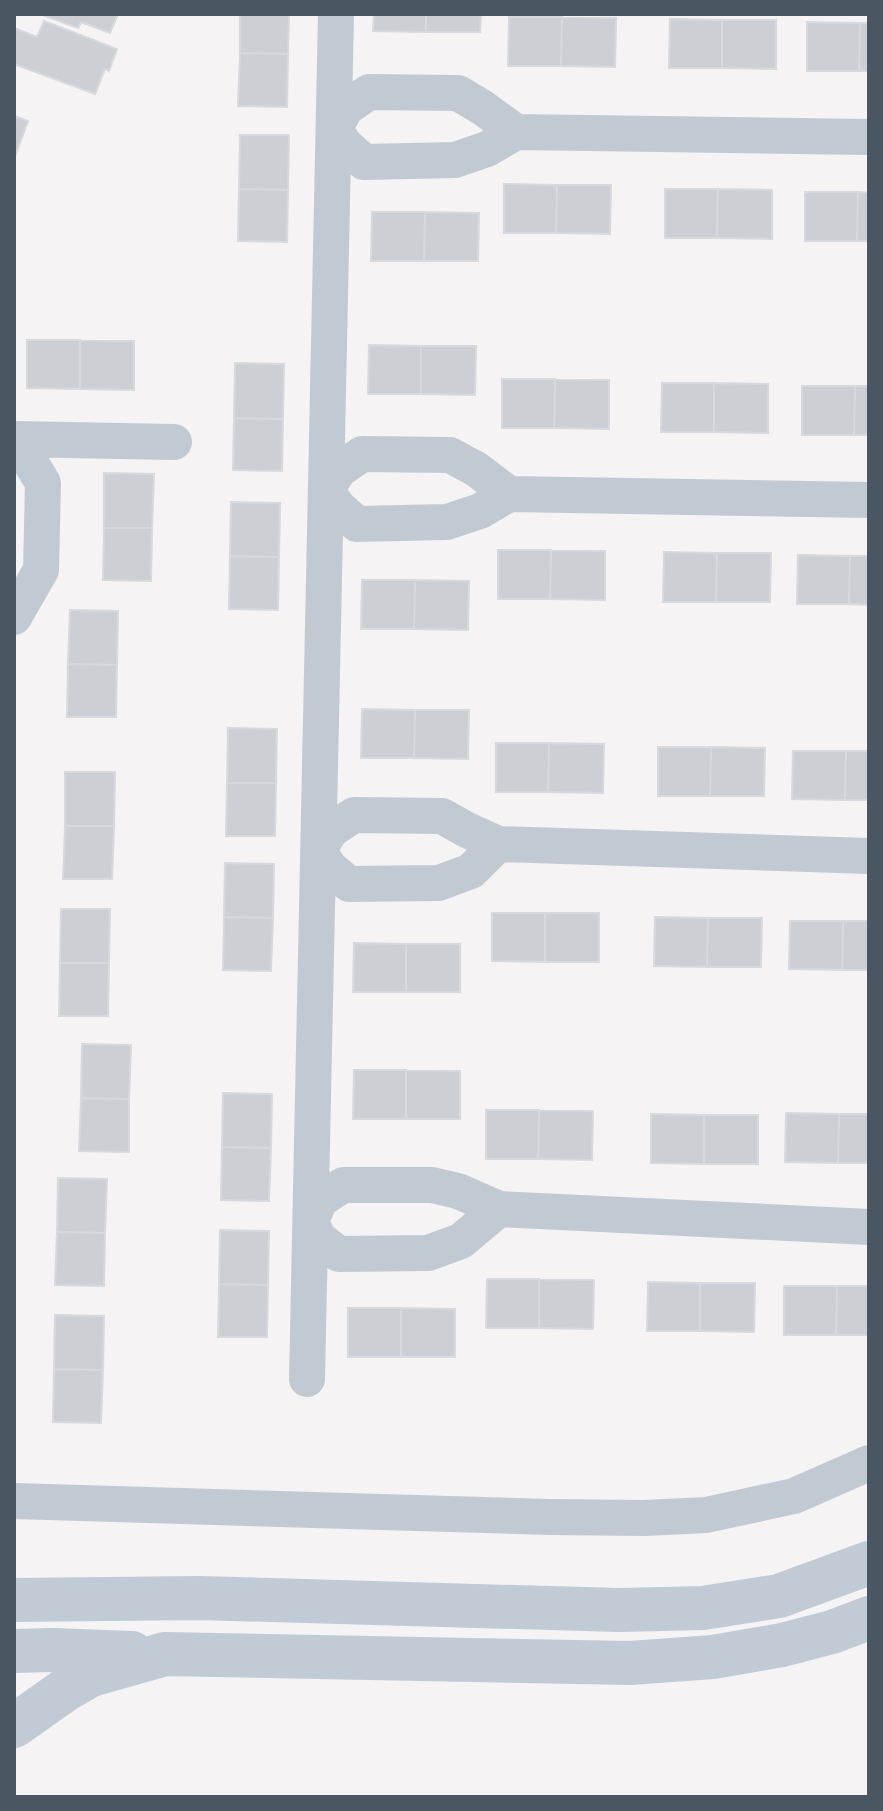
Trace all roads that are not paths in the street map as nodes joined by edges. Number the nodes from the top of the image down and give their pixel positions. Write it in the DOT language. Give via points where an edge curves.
graph roads {
  1 [pos="336,14"];
  2 [pos="334,129"];
  3 [pos="516,132"];
  4 [pos="869,137"];
  5 [pos="14,439"];
  6 [pos="174,442"];
  7 [pos="14,446"];
  8 [pos="326,490"];
  9 [pos="509,494"];
  10 [pos="869,500"];
  11 [pos="14,617"];
  12 [pos="498,844"];
  13 [pos="318,851"];
  14 [pos="869,856"];
  15 [pos="499,1209"];
  16 [pos="311,1221"];
  17 [pos="869,1227"];
  18 [pos="307,1379"];
  19 [pos="869,1463"];
  20 [pos="14,1501"];
  21 [pos="869,1563"];
  22 [pos="14,1600"];
  23 [pos="869,1618"];
  24 [pos="14,1651"];
  25 [pos="165,1654"];
  26 [pos="14,1726"];
  1 -- 2 [label="street"];
  2 -- 3 [label="street" via="364,162 455,160"];
  2 -- 3 [label="street" via="346,108 369,92 458,93"];
  2 -- 8 [label="street"];
  3 -- 4 [label="street"];
  5 -- 6 [label="street"];
  7 -- 11 [label="street" via="43,483 41,570"];
  8 -- 9 [label="street" via="357,524 447,522"];
  8 -- 9 [label="street" via="339,470 362,454 450,455"];
  8 -- 13 [label="street"];
  9 -- 10 [label="street"];
  12 -- 13 [label="street" via="442,816 354,815 331,830"];
  12 -- 13 [label="street" via="471,871 439,883 349,884"];
  12 -- 14 [label="street"];
  13 -- 16 [label="street"];
  15 -- 16 [label="street" via="432,1185 343,1185 320,1200"];
  15 -- 16 [label="street" via="461,1241 428,1253 339,1254 318,1238"];
  15 -- 17 [label="street"];
  16 -- 18 [label="street"];
  19 -- 20 [label="street" via="794,1496 706,1515 644,1518"];
  21 -- 22 [label="main road" via="779,1596 703,1608 199,1598"];
  23 -- 25 [label="main road" via="782,1645 630,1663"];
  24 -- 25 [label="main road"];
  25 -- 26 [label="main road" via="91,1675"];
}
